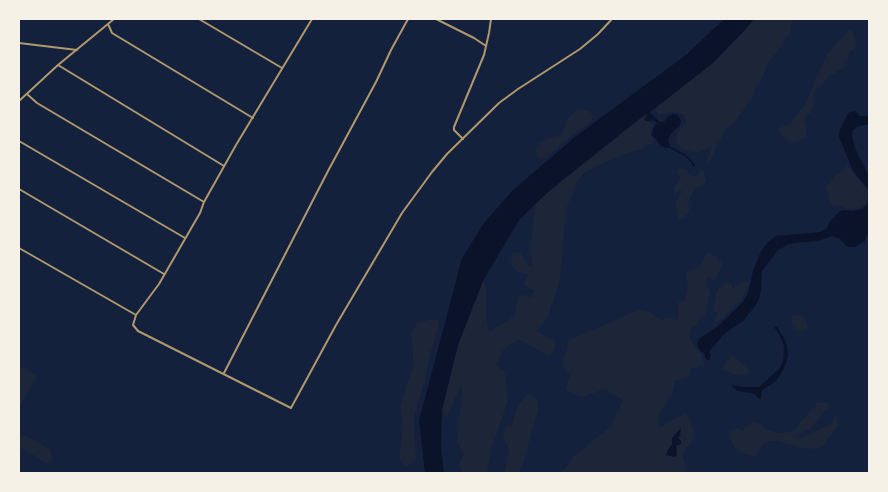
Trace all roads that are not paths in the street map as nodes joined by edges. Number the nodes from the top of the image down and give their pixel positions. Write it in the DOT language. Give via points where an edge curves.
graph roads {
  1 [pos="114,19"];
  2 [pos="199,19"];
  3 [pos="311,19"];
  4 [pos="408,19"];
  5 [pos="436,19"];
  6 [pos="491,19"];
  7 [pos="612,19"];
  8 [pos="108,24"];
  9 [pos="19,42"];
  10 [pos="486,46"];
  11 [pos="76,50"];
  12 [pos="58,65"];
  13 [pos="282,68"];
  14 [pos="27,94"];
  15 [pos="19,101"];
  16 [pos="252,118"];
  17 [pos="463,139"];
  18 [pos="19,141"];
  19 [pos="224,166"];
  20 [pos="19,189"];
  21 [pos="204,202"];
  22 [pos="185,238"];
  23 [pos="19,248"];
  24 [pos="164,274"];
  25 [pos="136,315"];
  26 [pos="224,374"];
  1 -- 8 [label="street"];
  2 -- 13 [label="street"];
  3 -- 13 [label="street"];
  4 -- 26 [label="street"];
  5 -- 10 [label="street"];
  6 -- 10 [label="street"];
  7 -- 17 [label="street" via="580,49 500,103"];
  8 -- 11 [label="street"];
  8 -- 16 [label="street" via="112,33"];
  9 -- 11 [label="street"];
  10 -- 17 [label="street" via="454,127"];
  11 -- 12 [label="street"];
  12 -- 14 [label="street"];
  12 -- 19 [label="street"];
  13 -- 16 [label="street"];
  14 -- 15 [label="street"];
  14 -- 21 [label="street" via="37,103"];
  16 -- 19 [label="street"];
  17 -- 26 [label="street" via="442,160 409,203 336,325 291,408"];
  18 -- 22 [label="street"];
  19 -- 21 [label="street"];
  20 -- 24 [label="street"];
  21 -- 22 [label="street"];
  22 -- 24 [label="street"];
  23 -- 25 [label="street"];
  24 -- 25 [label="street"];
  25 -- 26 [label="street" via="133,325 138,331"];
}
